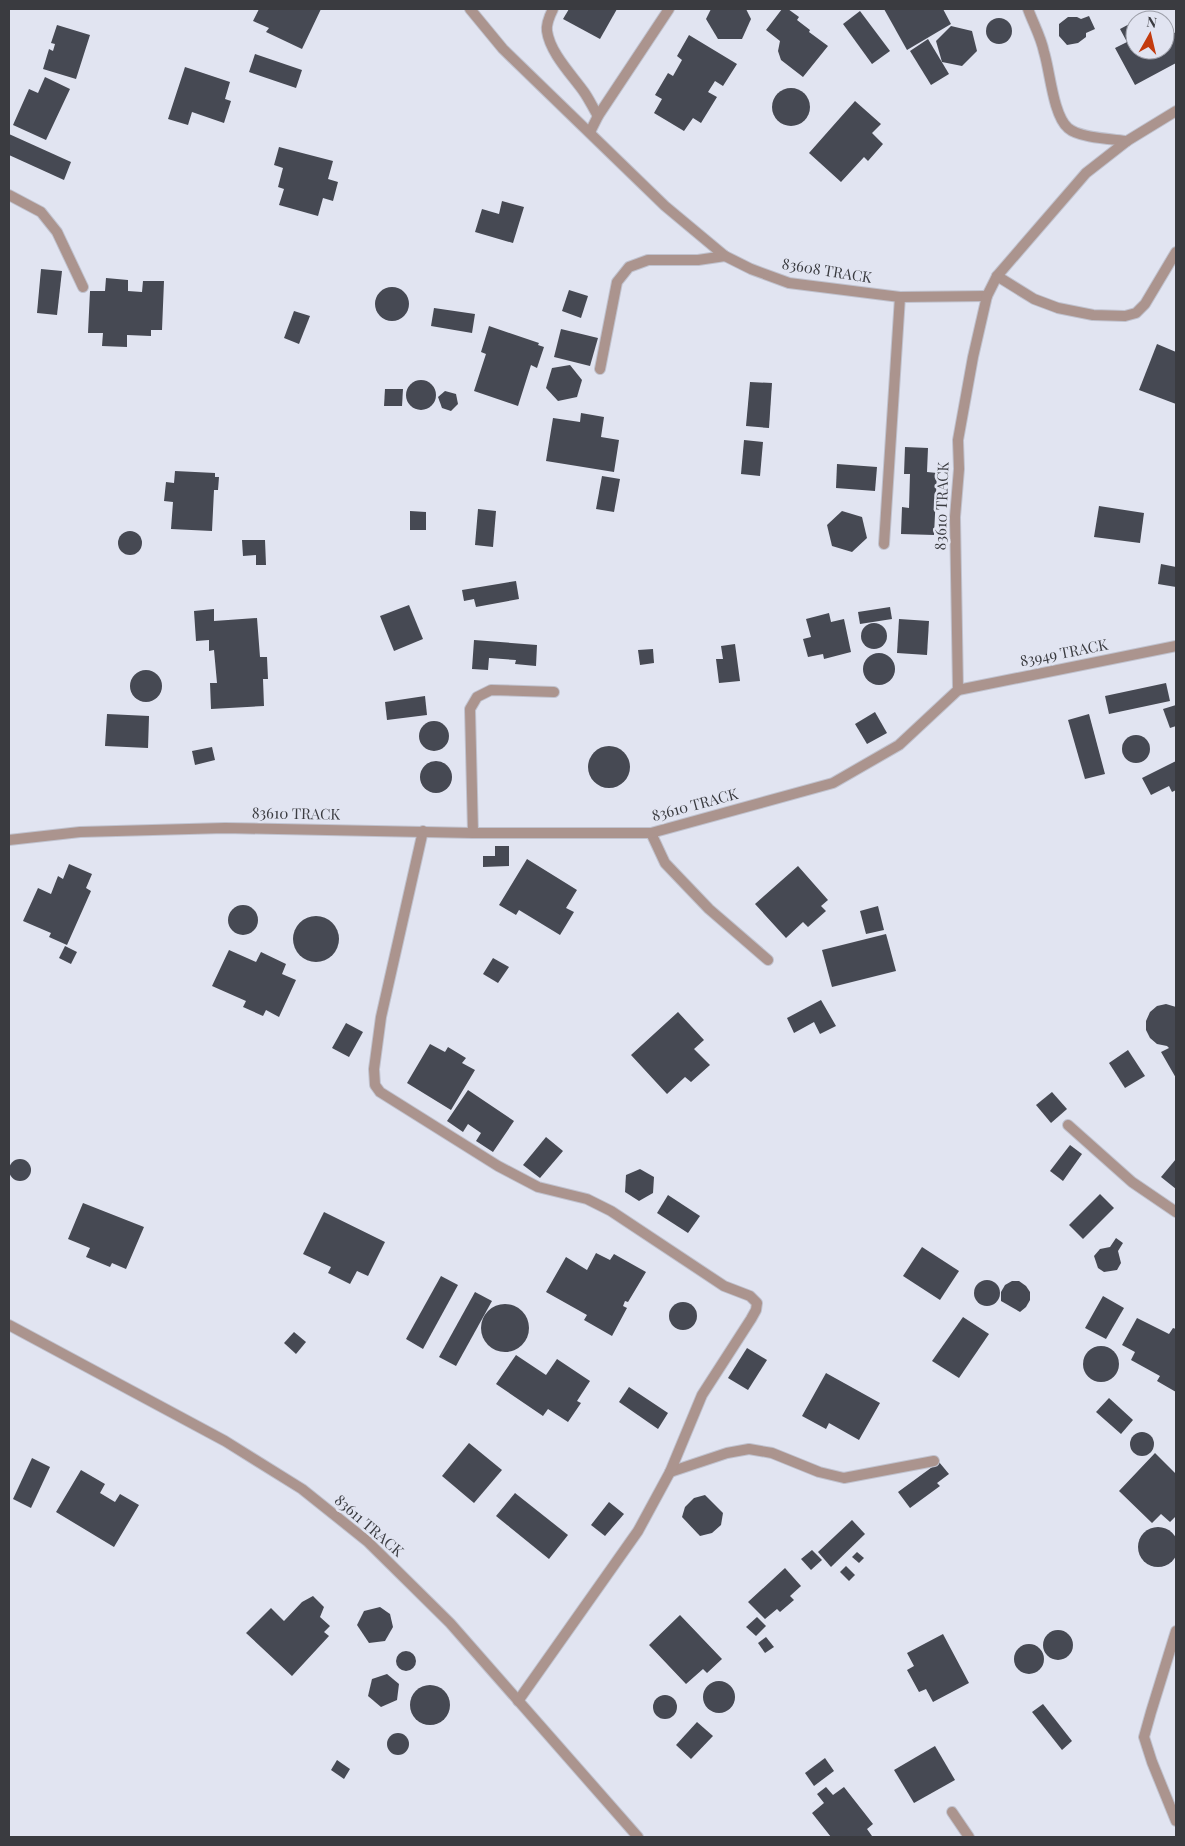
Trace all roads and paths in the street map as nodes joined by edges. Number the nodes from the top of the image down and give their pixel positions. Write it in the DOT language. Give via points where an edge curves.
graph roads {
  1 [pos="470,9"];
  2 [pos="553,9"];
  3 [pos="669,9"];
  4 [pos="1028,9"];
  5 [pos="1176,111"];
  6 [pos="598,116"];
  7 [pos="590,132"];
  8 [pos="1127,141"];
  9 [pos="9,195"];
  10 [pos="1176,252"];
  11 [pos="725,256"];
  12 [pos="998,276"];
  13 [pos="82,287"];
  14 [pos="987,296"];
  15 [pos="900,297"];
  16 [pos="600,369"];
  17 [pos="884,544"];
  18 [pos="1176,646"];
  19 [pos="958,690"];
  20 [pos="554,692"];
  21 [pos="423,831"];
  22 [pos="473,833"];
  23 [pos="651,833"];
  24 [pos="9,840"];
  25 [pos="768,960"];
  26 [pos="1068,1124"];
  27 [pos="1176,1212"];
  28 [pos="9,1325"];
  29 [pos="934,1461"];
  30 [pos="670,1472"];
  31 [pos="1176,1632"];
  32 [pos="518,1701"];
  33 [pos="952,1812"];
  34 [pos="1176,1821"];
  35 [pos="638,1837"];
  36 [pos="969,1837"];
  1 -- 7 [label="street, 83608 TRACK" via="503,49"];
  2 -- 6 [label="street" via="547,30 551,43"];
  3 -- 6 [label="street"];
  4 -- 8 [label="street" via="1044,50 1060,117 1068,128 1078,133"];
  5 -- 8 [label="street"];
  6 -- 7 [label="street"];
  7 -- 11 [label="street, 83608 TRACK" via="665,206"];
  8 -- 12 [label="street" via="1086,173"];
  9 -- 13 [label="street" via="41,212 57,232"];
  10 -- 12 [label="street" via="1145,304 1136,313 1125,316 1058,308"];
  11 -- 15 [label="street, 83608 TRACK" via="789,282"];
  11 -- 16 [label="street" via="698,260 648,260 629,267 617,282"];
  12 -- 14 [label="street"];
  14 -- 15 [label="street, 83608 TRACK"];
  14 -- 19 [label="street, 83610 TRACK" via="958,440 955,517"];
  15 -- 17 [label="street"];
  18 -- 19 [label="street, 83949 TRACK"];
  19 -- 23 [label="street, 83610 TRACK" via="899,745 834,783"];
  20 -- 22 [label="street" via="491,690 477,697 470,709"];
  21 -- 22 [label="street, 83610 TRACK"];
  21 -- 24 [label="street, 83610 TRACK" via="225,828 80,832"];
  21 -- 30 [label="street" via="381,1017 375,1085 380,1092 498,1166 538,1187 587,1199 611,1211 724,1286 750,1296 757,1303 751,1319 702,1395"];
  22 -- 23 [label="street, 83610 TRACK"];
  23 -- 25 [label="street" via="665,863 709,909"];
  26 -- 27 [label="street" via="1132,1182"];
  28 -- 32 [label="street, 83611 TRACK" via="225,1441 302,1489 368,1541 450,1623"];
  29 -- 30 [label="street" via="844,1478 819,1472 772,1453 749,1449"];
  30 -- 32 [label="street" via="638,1531"];
  31 -- 34 [label="street" via="1144,1738"];
  32 -- 35 [label="street, 83611 TRACK"];
  33 -- 36 [label="street"];
}
